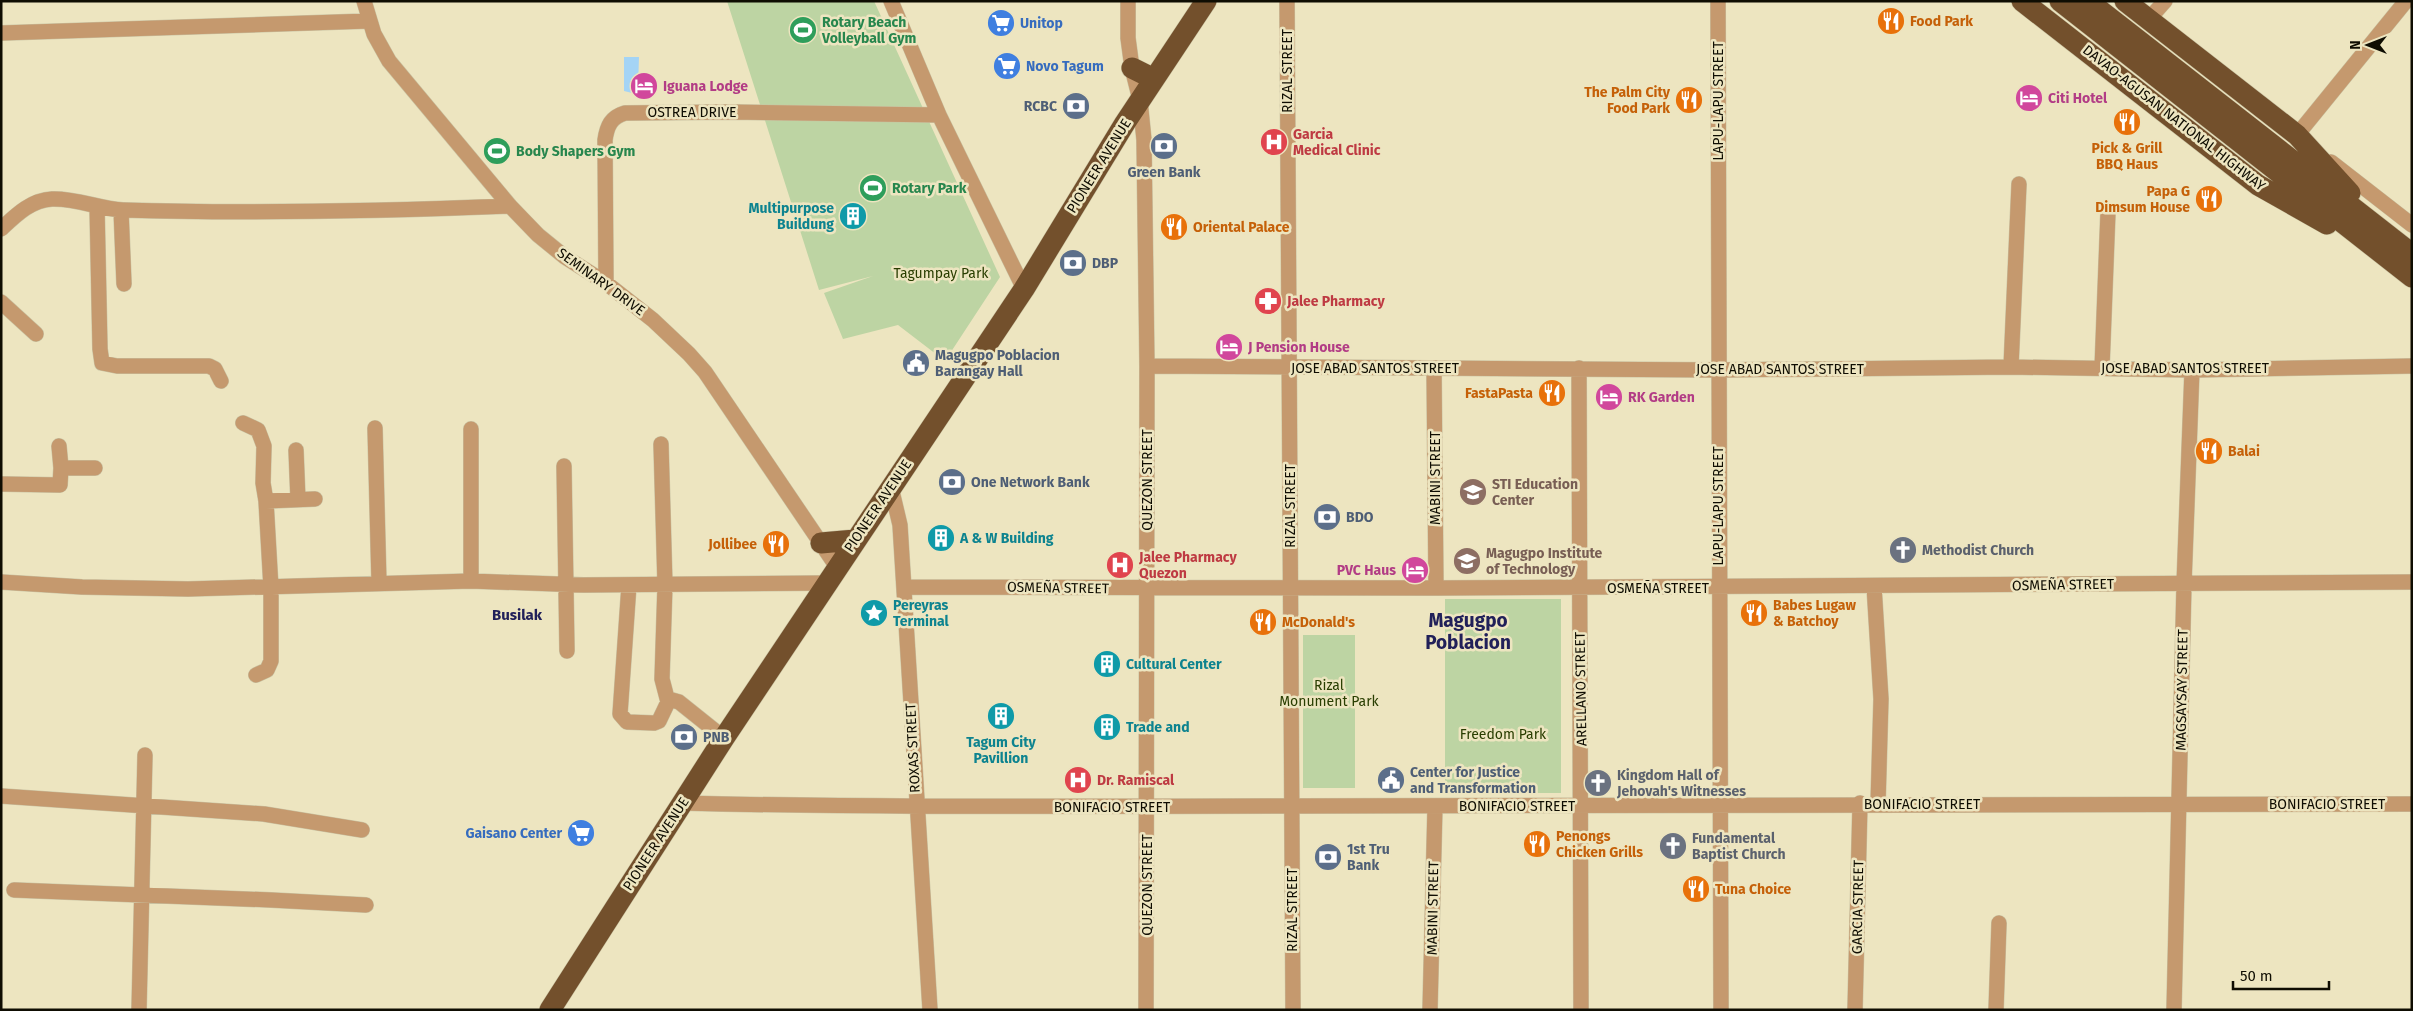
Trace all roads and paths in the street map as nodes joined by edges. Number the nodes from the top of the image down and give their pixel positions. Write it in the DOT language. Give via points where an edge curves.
graph roads {
  1 [pos="364,1"];
  2 [pos="891,1"];
  3 [pos="1128,1"];
  4 [pos="1206,1"];
  5 [pos="1287,1"];
  6 [pos="1718,1"];
  7 [pos="2022,1"];
  8 [pos="2060,1"];
  9 [pos="2088,1"];
  10 [pos="2126,1"];
  11 [pos="2165,1"];
  12 [pos="2406,1"];
  13 [pos="2149,19"];
  14 [pos="369,21"];
  15 [pos="1,33"];
  16 [pos="1132,68"];
  17 [pos="1154,79"];
  18 [pos="1140,100"];
  19 [pos="939,115"];
  20 [pos="2297,135"];
  21 [pos="2019,184"];
  22 [pos="97,206"];
  23 [pos="510,206"];
  24 [pos="121,210"];
  25 [pos="2108,212"];
  26 [pos="2412,225"];
  27 [pos="1,229"];
  28 [pos="2390,248"];
  29 [pos="2412,254"];
  30 [pos="2412,277"];
  31 [pos="606,283"];
  32 [pos="124,284"];
  33 [pos="1024,289"];
  34 [pos="1,302"];
  35 [pos="36,334"];
  36 [pos="1148,366"];
  37 [pos="2412,366"];
  38 [pos="2011,367"];
  39 [pos="1289,368"];
  40 [pos="1434,368"];
  41 [pos="1579,368"];
  42 [pos="2102,368"];
  43 [pos="1719,370"];
  44 [pos="2192,370"];
  45 [pos="221,382"];
  46 [pos="243,423"];
  47 [pos="375,428"];
  48 [pos="471,430"];
  49 [pos="661,444"];
  50 [pos="59,446"];
  51 [pos="296,450"];
  52 [pos="564,466"];
  53 [pos="61,468"];
  54 [pos="95,468"];
  55 [pos="1,484"];
  56 [pos="891,486"];
  57 [pos="315,499"];
  58 [pos="298,500"];
  59 [pos="266,501"];
  60 [pos="855,540"];
  61 [pos="821,543"];
  62 [pos="832,575"];
  63 [pos="1,582"];
  64 [pos="471,582"];
  65 [pos="2412,582"];
  66 [pos="379,583"];
  67 [pos="2184,584"];
  68 [pos="566,585"];
  69 [pos="629,585"];
  70 [pos="665,585"];
  71 [pos="1874,586"];
  72 [pos="904,587"];
  73 [pos="1718,587"];
  74 [pos="271,588"];
  75 [pos="1436,588"];
  76 [pos="1580,588"];
  77 [pos="1147,589"];
  78 [pos="1290,589"];
  79 [pos="567,651"];
  80 [pos="256,675"];
  81 [pos="668,702"];
  82 [pos="724,738"];
  83 [pos="145,755"];
  84 [pos="1,796"];
  85 [pos="682,803"];
  86 [pos="1860,803"];
  87 [pos="1878,804"];
  88 [pos="2180,804"];
  89 [pos="2412,804"];
  90 [pos="144,806"];
  91 [pos="916,806"];
  92 [pos="1292,806"];
  93 [pos="1436,806"];
  94 [pos="1582,806"];
  95 [pos="1720,806"];
  96 [pos="1147,808"];
  97 [pos="362,830"];
  98 [pos="14,890"];
  99 [pos="143,896"];
  100 [pos="366,905"];
  101 [pos="1999,924"];
  102 [pos="139,1010"];
  103 [pos="550,1010"];
  104 [pos="930,1010"];
  105 [pos="1146,1010"];
  106 [pos="1293,1010"];
  107 [pos="1430,1010"];
  108 [pos="1581,1010"];
  109 [pos="1721,1010"];
  110 [pos="1855,1010"];
  111 [pos="1996,1010"];
  112 [pos="2174,1010"];
  1 -- 14 [label="street, SEMINARY DRIVE"];
  2 -- 19 [label="street"];
  3 -- 16 [label="street, QUEZON STREET"];
  4 -- 17 [label="highway, PIONEER AVENUE"];
  5 -- 39 [label="street, RIZAL STREET"];
  6 -- 43 [label="street, LAPU-LAPU STREET"];
  7 -- 28 [label="highway, DAVAO-AGUSAN NATIONAL HIGHWAY" via="2258,185"];
  8 -- 28 [label="highway, DAVAO-AGUSAN NATIONAL HIGHWAY"];
  9 -- 28 [label="highway, DAVAO-AGUSAN NATIONAL HIGHWAY"];
  10 -- 13 [label="highway, DAVAO-AGUSAN NATIONAL HIGHWAY"];
  11 -- 13 [label="street"];
  12 -- 20 [label="street"];
  13 -- 20 [label="highway, DAVAO-AGUSAN NATIONAL HIGHWAY"];
  14 -- 15 [label="street"];
  14 -- 23 [label="street, SEMINARY DRIVE" via="378,45 394,67"];
  16 -- 17 [label="highway"];
  16 -- 18 [label="street, QUEZON STREET"];
  17 -- 18 [label="highway, PIONEER AVENUE"];
  18 -- 33 [label="highway, PIONEER AVENUE"];
  18 -- 36 [label="street, QUEZON STREET" via="1144,140"];
  19 -- 31 [label="street, OSTREA DRIVE" via="731,112 617,115 605,140"];
  19 -- 33 [label="street"];
  20 -- 26 [label="street"];
  20 -- 28 [label="highway, DAVAO-AGUSAN NATIONAL HIGHWAY"];
  21 -- 38 [label="street"];
  22 -- 24 [label="street"];
  22 -- 27 [label="street" via="53,199 40,201 27,207"];
  22 -- 45 [label="street" via="102,363 117,366 209,366 215,369"];
  23 -- 24 [label="street" via="385,211"];
  23 -- 31 [label="street, SEMINARY DRIVE" via="552,247"];
  24 -- 32 [label="street"];
  25 -- 42 [label="street"];
  28 -- 29 [label="highway, DAVAO-AGUSAN NATIONAL HIGHWAY"];
  28 -- 30 [label="highway, DAVAO-AGUSAN NATIONAL HIGHWAY"];
  31 -- 61 [label="street, SEMINARY DRIVE" via="674,339 705,372"];
  33 -- 56 [label="highway, PIONEER AVENUE"];
  34 -- 35 [label="street"];
  36 -- 39 [label="street, JOSE ABAD SANTOS STREET"];
  36 -- 77 [label="street, QUEZON STREET"];
  37 -- 44 [label="street, JOSE ABAD SANTOS STREET"];
  38 -- 42 [label="street, JOSE ABAD SANTOS STREET"];
  38 -- 43 [label="street, JOSE ABAD SANTOS STREET"];
  39 -- 40 [label="street, JOSE ABAD SANTOS STREET"];
  39 -- 78 [label="street, RIZAL STREET"];
  40 -- 41 [label="street, JOSE ABAD SANTOS STREET"];
  40 -- 75 [label="street, MABINI STREET"];
  41 -- 43 [label="street, JOSE ABAD SANTOS STREET"];
  41 -- 76 [label="street, ARELLANO STREET"];
  42 -- 44 [label="street, JOSE ABAD SANTOS STREET"];
  43 -- 73 [label="street, LAPU-LAPU STREET"];
  44 -- 67 [label="street, MAGSAYSAY STREET"];
  46 -- 59 [label="street" via="258,430 261,436"];
  47 -- 66 [label="street"];
  48 -- 64 [label="street"];
  49 -- 70 [label="street"];
  50 -- 53 [label="street"];
  51 -- 58 [label="street"];
  52 -- 68 [label="street"];
  53 -- 54 [label="street"];
  53 -- 55 [label="street" via="60,485"];
  56 -- 60 [label="highway, PIONEER AVENUE"];
  56 -- 72 [label="street, ROXAS STREET" via="900,525"];
  57 -- 58 [label="street"];
  58 -- 59 [label="street"];
  59 -- 74 [label="street"];
  60 -- 61 [label="highway"];
  60 -- 62 [label="highway, PIONEER AVENUE"];
  61 -- 62 [label="street, SEMINARY DRIVE"];
  62 -- 70 [label="street"];
  62 -- 82 [label="highway, PIONEER AVENUE"];
  63 -- 74 [label="street" via="144,589"];
  64 -- 66 [label="street"];
  64 -- 68 [label="street"];
  65 -- 67 [label="street, OSMEÑA STREET"];
  66 -- 74 [label="street"];
  67 -- 71 [label="street, OSMEÑA STREET"];
  67 -- 88 [label="street, MAGSAYSAY STREET"];
  68 -- 69 [label="street"];
  68 -- 79 [label="street"];
  69 -- 70 [label="street"];
  69 -- 81 [label="street" via="620,714 627,722 654,723 659,721"];
  70 -- 81 [label="street" via="662,679"];
  71 -- 73 [label="street, OSMEÑA STREET"];
  71 -- 87 [label="street" via="1881,698"];
  72 -- 77 [label="street, OSMEÑA STREET"];
  72 -- 91 [label="street, ROXAS STREET"];
  73 -- 76 [label="street, OSMEÑA STREET"];
  73 -- 95 [label="street, LAPU-LAPU STREET"];
  74 -- 80 [label="street" via="271,660 267,670"];
  75 -- 76 [label="street, OSMEÑA STREET"];
  75 -- 78 [label="street, OSMEÑA STREET"];
  76 -- 94 [label="street, ARELLANO STREET"];
  77 -- 78 [label="street, OSMEÑA STREET"];
  77 -- 96 [label="street, QUEZON STREET"];
  78 -- 92 [label="street, RIZAL STREET"];
  81 -- 82 [label="street" via="679,702"];
  82 -- 85 [label="highway, PIONEER AVENUE"];
  83 -- 90 [label="street"];
  84 -- 90 [label="street"];
  85 -- 91 [label="street, BONIFACIO STREET"];
  85 -- 103 [label="highway, PIONEER AVENUE"];
  86 -- 87 [label="street, BONIFACIO STREET"];
  86 -- 95 [label="street, BONIFACIO STREET"];
  86 -- 110 [label="street, GARCIA STREET"];
  87 -- 88 [label="street, BONIFACIO STREET"];
  88 -- 89 [label="street, BONIFACIO STREET"];
  88 -- 112 [label="street, MAGSAYSAY STREET"];
  90 -- 97 [label="street" via="272,815"];
  90 -- 99 [label="street"];
  91 -- 96 [label="street, BONIFACIO STREET"];
  91 -- 104 [label="street, ROXAS STREET"];
  92 -- 93 [label="street, BONIFACIO STREET"];
  92 -- 96 [label="street, BONIFACIO STREET"];
  92 -- 106 [label="street, RIZAL STREET"];
  93 -- 94 [label="street, BONIFACIO STREET"];
  93 -- 107 [label="street, MABINI STREET"];
  94 -- 95 [label="street, BONIFACIO STREET"];
  94 -- 108 [label="street, ARELLANO STREET"];
  95 -- 109 [label="street, LAPU-LAPU STREET"];
  96 -- 105 [label="street, QUEZON STREET"];
  98 -- 99 [label="street"];
  99 -- 100 [label="street"];
  99 -- 102 [label="street"];
  101 -- 111 [label="street"];
}
